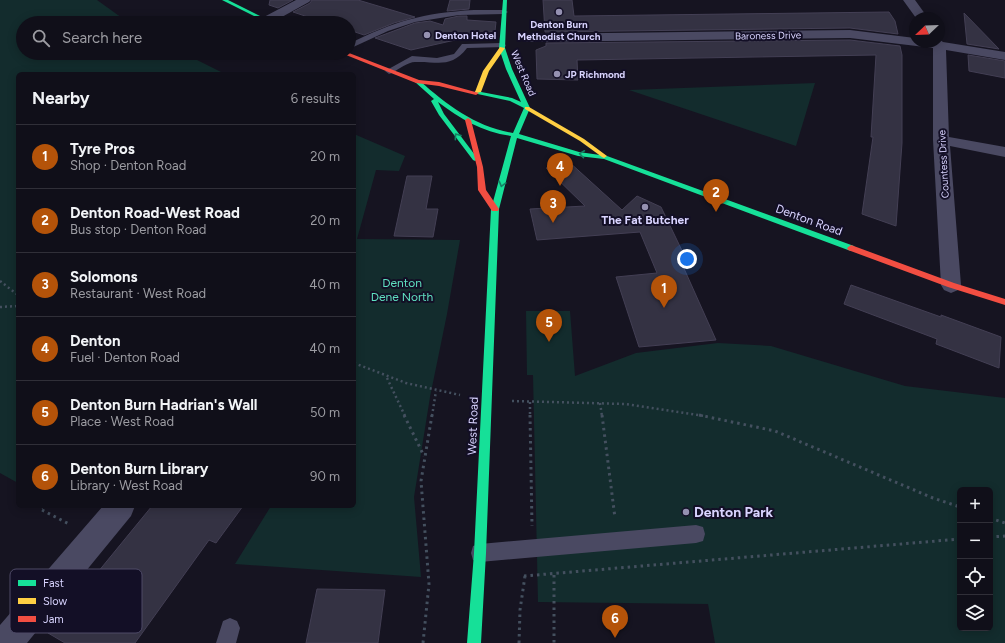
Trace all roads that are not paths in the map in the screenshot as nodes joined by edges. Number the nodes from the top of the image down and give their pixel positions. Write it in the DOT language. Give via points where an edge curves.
graph roads {
  1 [pos="224,0"];
  2 [pos="305,0"];
  3 [pos="505,0"];
  4 [pos="908,0"];
  5 [pos="504,12"];
  6 [pos="917,12"];
  7 [pos="257,16"];
  8 [pos="280,16"];
  9 [pos="529,38"];
  10 [pos="909,41"];
  11 [pos="356,44"];
  12 [pos="945,45"];
  13 [pos="502,47"];
  14 [pos="938,48"];
  15 [pos="1005,56"];
  16 [pos="356,58"];
  17 [pos="509,69"];
  18 [pos="389,71"];
  19 [pos="486,71"];
  20 [pos="474,76"];
  21 [pos="463,80"];
  22 [pos="418,82"];
  23 [pos="439,84"];
  24 [pos="527,86"];
  25 [pos="476,94"];
  26 [pos="433,97"];
  27 [pos="527,108"];
  28 [pos="548,109"];
  29 [pos="467,117"];
  30 [pos="568,132"];
  31 [pos="514,136"];
  32 [pos="941,140"];
  33 [pos="559,149"];
  34 [pos="534,151"];
  35 [pos="1005,152"];
  36 [pos="520,153"];
  37 [pos="605,157"];
  38 [pos="508,159"];
  39 [pos="480,167"];
  40 [pos="495,209"];
  41 [pos="951,286"];
  42 [pos="1005,302"];
  43 [pos="119,508"];
  44 [pos="696,534"];
  45 [pos="480,553"];
  46 [pos="67,569"];
  47 [pos="14,633"];
  48 [pos="6,643"];
  49 [pos="474,643"];
  1 -- 7 [label="main road"];
  2 -- 8 [label="street"];
  3 -- 5 [label="main road, West Road"];
  4 -- 6 [label="street"];
  5 -- 11 [label="lane" via="432,15 386,29"];
  5 -- 13 [label="main road, West Road"];
  9 -- 10 [label="street, Baroness Drive" via="850,34"];
  12 -- 15 [label="street, Baroness Drive"];
  13 -- 17 [label="main road, West Road"];
  13 -- 18 [label="lane" via="465,46 457,56 448,59 412,59"];
  13 -- 19 [label="main road, West Road"];
  14 -- 32 [label="street, Countess Drive"];
  16 -- 18 [label="main road"];
  17 -- 24 [label="main road"];
  17 -- 27 [label="main road, West Road"];
  18 -- 22 [label="main road"];
  19 -- 20 [label="main road"];
  19 -- 25 [label="main road, West Road"];
  21 -- 23 [label="main road"];
  22 -- 23 [label="main road"];
  22 -- 26 [label="main road"];
  23 -- 25 [label="main road, Denton Road"];
  25 -- 27 [label="main road, Denton Road" via="512,100"];
  26 -- 29 [label="main road, Denton Road"];
  39 -- 26 [label="main road, one-way" via="441,114"];
  27 -- 30 [label="main road, Denton Road"];
  27 -- 31 [label="main road, West Road"];
  28 -- 30 [label="main road"];
  29 -- 31 [label="main road, Denton Road" via="487,129"];
  29 -- 39 [label="main road"];
  30 -- 37 [label="main road, Denton Road"];
  31 -- 33 [label="main road, Denton Road"];
  31 -- 38 [label="main road, West Road"];
  32 -- 35 [label="street"];
  32 -- 41 [label="street, Countess Drive"];
  33 -- 34 [label="main road"];
  37 -- 33 [label="main road, Denton Road, one-way"];
  36 -- 38 [label="main road"];
  37 -- 41 [label="main road, Denton Road"];
  38 -- 40 [label="main road, West Road, one-way"];
  39 -- 40 [label="main road" via="482,190"];
  40 -- 45 [label="main road, West Road"];
  41 -- 42 [label="main road, Denton Road"];
  43 -- 46 [label="street"];
  44 -- 45 [label="lane"];
  45 -- 49 [label="main road, West Road"];
  47 -- 48 [label="street"];
}
